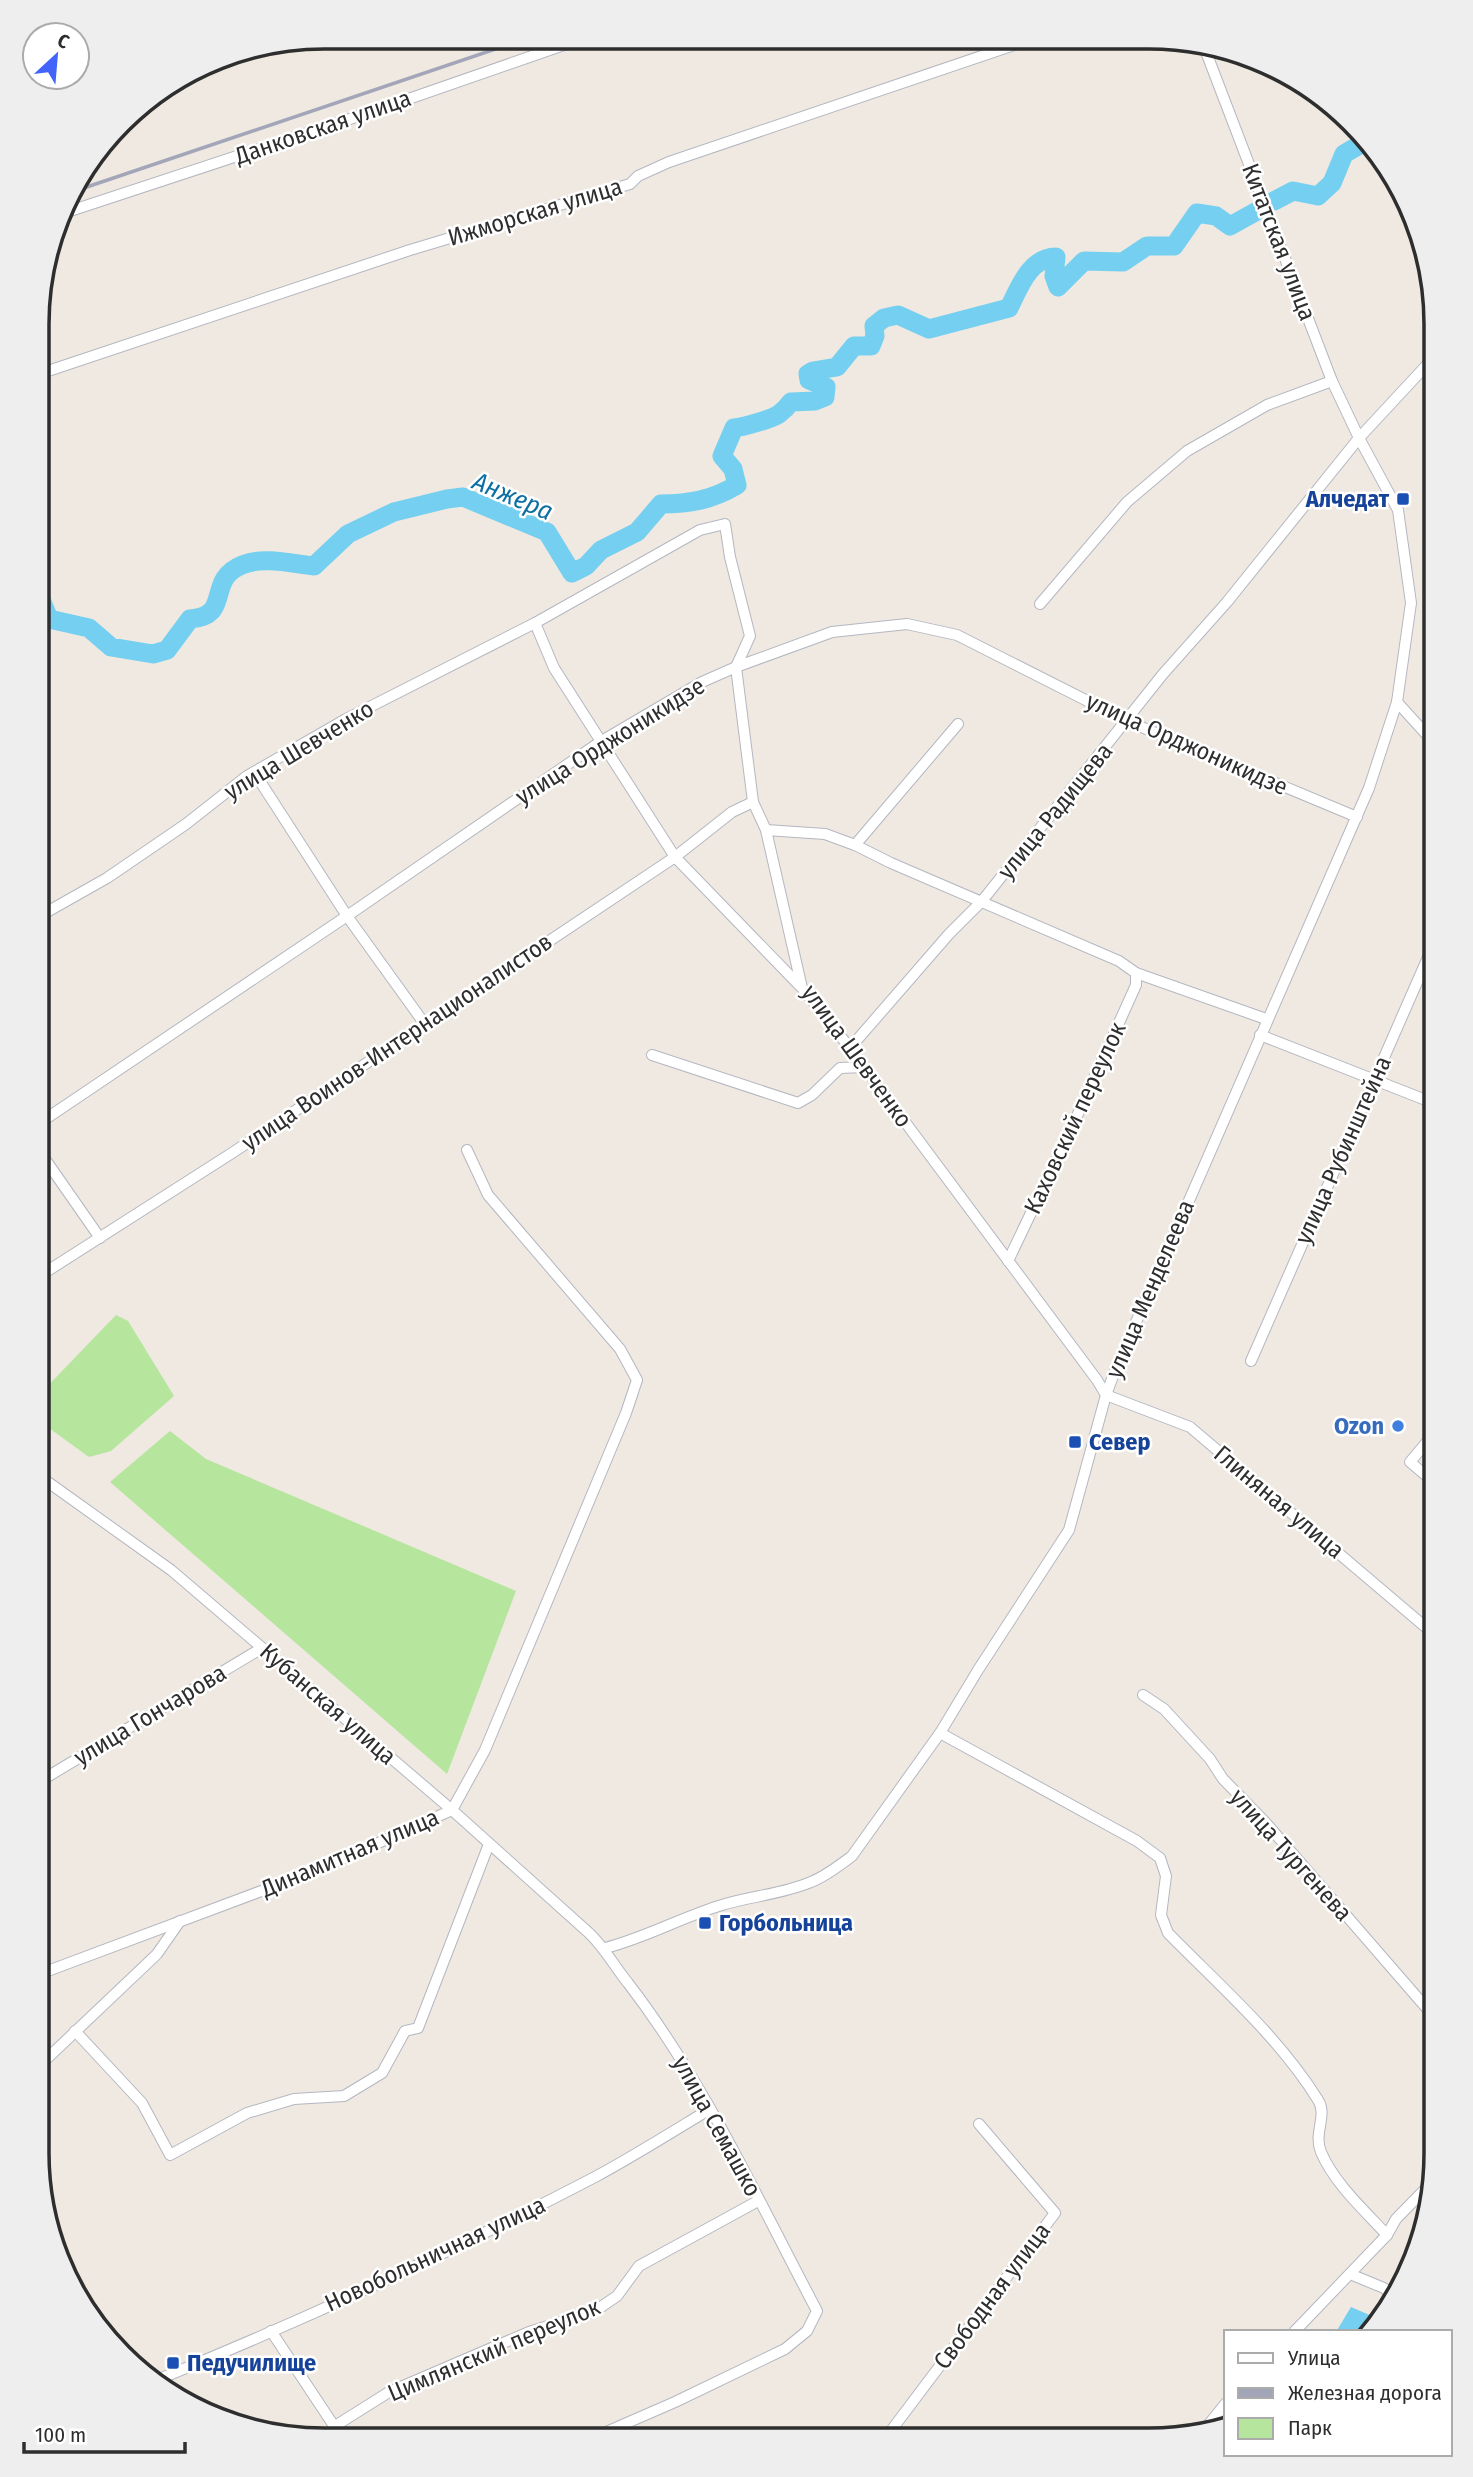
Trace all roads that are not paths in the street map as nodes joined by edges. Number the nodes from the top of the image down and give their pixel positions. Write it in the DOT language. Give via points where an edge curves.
graph roads {
  1 [pos="550,49"];
  2 [pos="1001,49"];
  3 [pos="1207,55"];
  4 [pos="74,210"];
  5 [pos="1424,368"];
  6 [pos="49,371"];
  7 [pos="1332,381"];
  8 [pos="1359,438"];
  9 [pos="1040,604"];
  10 [pos="535,622"];
  11 [pos="736,667"];
  12 [pos="1398,702"];
  13 [pos="1127,721"];
  14 [pos="958,724"];
  15 [pos="1424,731"];
  16 [pos="600,742"];
  17 [pos="254,772"];
  18 [pos="752,802"];
  19 [pos="1357,817"];
  20 [pos="766,831"];
  21 [pos="855,845"];
  22 [pos="675,857"];
  23 [pos="982,901"];
  24 [pos="49,911"];
  25 [pos="347,916"];
  26 [pos="1424,966"];
  27 [pos="1136,973"];
  28 [pos="802,988"];
  29 [pos="1266,1019"];
  30 [pos="424,1023"];
  31 [pos="1260,1035"];
  32 [pos="850,1048"];
  33 [pos="652,1055"];
  34 [pos="864,1066"];
  35 [pos="1374,1079"];
  36 [pos="1424,1099"];
  37 [pos="49,1117"];
  38 [pos="467,1150"];
  39 [pos="49,1165"];
  40 [pos="100,1238"];
  41 [pos="1009,1261"];
  42 [pos="49,1270"];
  43 [pos="1251,1361"];
  44 [pos="1105,1395"];
  45 [pos="1424,1446"];
  46 [pos="1424,1474"];
  47 [pos="49,1483"];
  48 [pos="1424,1626"];
  49 [pos="262,1647"];
  50 [pos="1143,1695"];
  51 [pos="940,1733"];
  52 [pos="49,1776"];
  53 [pos="452,1811"];
  54 [pos="489,1844"];
  55 [pos="180,1921"];
  56 [pos="605,1948"];
  57 [pos="49,1970"];
  58 [pos="1424,2005"];
  59 [pos="75,2031"];
  60 [pos="49,2056"];
  61 [pos="710,2109"];
  62 [pos="979,2124"];
  63 [pos="1421,2193"];
  64 [pos="758,2201"];
  65 [pos="1387,2235"];
  66 [pos="1350,2274"];
  67 [pos="1387,2290"];
  68 [pos="1296,2330"];
  69 [pos="271,2331"];
  70 [pos="164,2377"];
  71 [pos="1224,2405"];
  72 [pos="1211,2421"];
  73 [pos="335,2426"];
  74 [pos="615,2428"];
  75 [pos="893,2428"];
  1 -- 4 [label="street, Данковская улица"];
  2 -- 6 [label="street, Ижморская улица" via="669,162 630,184 410,250"];
  3 -- 7 [label="street, Китатская улица"];
  5 -- 8 [label="street, улица Радищева"];
  7 -- 8 [label="street, Китатская улица"];
  7 -- 9 [label="street" via="1267,405 1187,450 1127,502"];
  8 -- 12 [label="street, улица Менделеева" via="1398,510 1411,603"];
  8 -- 13 [label="street, улица Радищева"];
  10 -- 11 [label="street, улица Шевченко" via="700,530 725,524 750,636"];
  10 -- 16 [label="street" via="554,668"];
  10 -- 17 [label="street, улица Шевченко" via="402,689"];
  11 -- 13 [label="street, улица Орджоникидзе" via="832,632 907,624 957,635"];
  11 -- 16 [label="street, улица Орджоникидзе"];
  11 -- 18 [label="street, улица Шевченко"];
  12 -- 15 [label="street"];
  12 -- 19 [label="street, улица Менделеева"];
  13 -- 19 [label="street, улица Орджоникидзе"];
  13 -- 23 [label="street, улица Радищева"];
  14 -- 21 [label="street"];
  16 -- 22 [label="street"];
  16 -- 25 [label="street, улица Орджоникидзе"];
  17 -- 24 [label="street, улица Шевченко" via="107,878"];
  17 -- 25 [label="street"];
  18 -- 20 [label="street, улица Шевченко"];
  18 -- 22 [label="street, улица Воинов-Интернационалистов"];
  19 -- 29 [label="street, улица Менделеева"];
  20 -- 21 [label="street" via="825,834"];
  20 -- 28 [label="street, улица Шевченко"];
  21 -- 23 [label="street"];
  22 -- 28 [label="street"];
  22 -- 30 [label="street, улица Воинов-Интернационалистов"];
  23 -- 27 [label="street" via="1119,961"];
  23 -- 32 [label="street, улица Радищева"];
  25 -- 30 [label="street"];
  25 -- 37 [label="street, улица Орджоникидзе"];
  26 -- 35 [label="street, улица Рубинштейна"];
  27 -- 29 [label="street"];
  27 -- 41 [label="street, Каховский переулок" via="1136,985"];
  28 -- 32 [label="street, улица Шевченко"];
  29 -- 31 [label="street, улица Менделеева"];
  30 -- 40 [label="street, улица Воинов-Интернационалистов"];
  31 -- 35 [label="street"];
  31 -- 44 [label="street, улица Менделеева"];
  32 -- 34 [label="street, улица Шевченко"];
  33 -- 34 [label="street" via="798,1103 840,1068"];
  34 -- 41 [label="street, улица Шевченко"];
  35 -- 36 [label="street"];
  35 -- 43 [label="street, улица Рубинштейна"];
  38 -- 53 [label="street, Динамитная улица" via="488,1195 620,1349 637,1380 485,1750"];
  39 -- 40 [label="street"];
  40 -- 42 [label="street, улица Воинов-Интернационалистов"];
  41 -- 44 [label="street, улица Шевченко"];
  44 -- 48 [label="street, Глиняная улица" via="1190,1427"];
  44 -- 51 [label="street, улица Менделеева" via="1069,1530"];
  45 -- 46 [label="street" via="1410,1462"];
  47 -- 49 [label="street, Кубанская улица" via="171,1570"];
  49 -- 52 [label="street, улица Гончарова"];
  49 -- 53 [label="street, Кубанская улица"];
  50 -- 58 [label="street, улица Тургенева" via="1164,1709 1210,1759"];
  51 -- 56 [label="street, улица Менделеева" via="852,1856 813,1882 721,1905"];
  51 -- 65 [label="street" via="1160,1858 1166,1876 1161,1915 1168,1933 1280,2047 1321,2103 1320,2151 1336,2178"];
  53 -- 54 [label="street, Кубанская улица"];
  53 -- 55 [label="street, Динамитная улица" via="320,1869"];
  54 -- 56 [label="street, Кубанская улица"];
  54 -- 59 [label="street" via="418,2028 405,2031 382,2073 344,2096 294,2099 247,2113 170,2155 142,2103"];
  55 -- 57 [label="street, Динамитная улица"];
  55 -- 59 [label="street" via="157,1954"];
  56 -- 61 [label="street, улица Семашко" via="667,2035"];
  59 -- 60 [label="street"];
  61 -- 64 [label="street, улица Семашко"];
  61 -- 69 [label="street, Новобольничная улица" via="597,2176"];
  62 -- 75 [label="street, Свободная улица" via="1055,2213"];
  63 -- 65 [label="street"];
  64 -- 73 [label="street, Цимлянский переулок" via="639,2266 617,2296 595,2311 529,2332 390,2392"];
  64 -- 74 [label="street, улица Семашко" via="817,2311 807,2331 785,2349"];
  65 -- 66 [label="street"];
  66 -- 67 [label="street"];
  66 -- 68 [label="street"];
  69 -- 70 [label="street, Новобольничная улица"];
  69 -- 73 [label="street"];
  71 -- 72 [label="street"];
}
